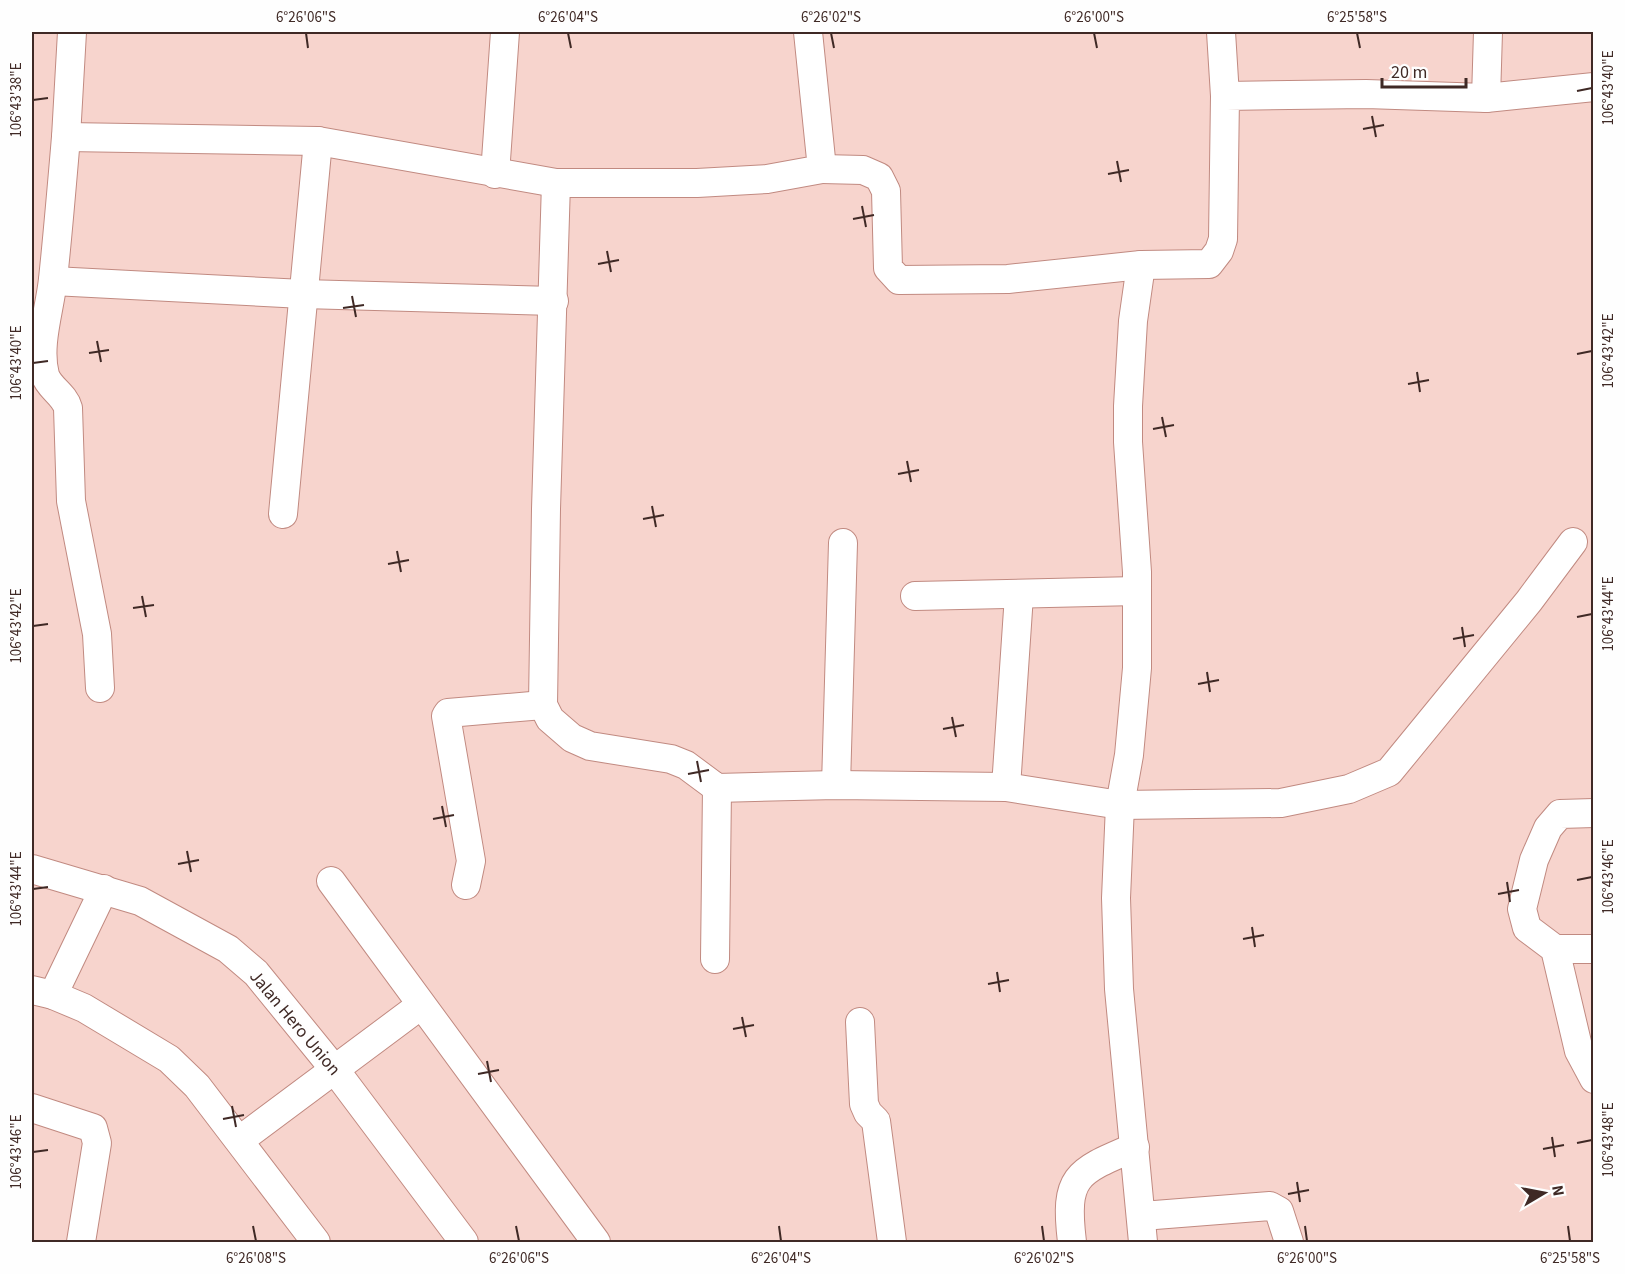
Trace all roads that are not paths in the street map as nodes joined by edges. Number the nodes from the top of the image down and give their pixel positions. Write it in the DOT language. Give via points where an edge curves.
graph roads {
  1 [pos="72,32"];
  2 [pos="505,32"];
  3 [pos="808,32"];
  4 [pos="1221,32"];
  5 [pos="1488,32"];
  6 [pos="1593,87"];
  7 [pos="1225,96"];
  8 [pos="1486,98"];
  9 [pos="66,137"];
  10 [pos="318,141"];
  11 [pos="822,169"];
  12 [pos="495,174"];
  13 [pos="556,183"];
  14 [pos="1141,266"];
  15 [pos="53,281"];
  16 [pos="303,294"];
  17 [pos="554,301"];
  18 [pos="283,514"];
  19 [pos="1573,542"];
  20 [pos="843,543"];
  21 [pos="1137,591"];
  22 [pos="1019,595"];
  23 [pos="915,596"];
  24 [pos="100,688"];
  25 [pos="543,705"];
  26 [pos="836,785"];
  27 [pos="1006,787"];
  28 [pos="717,788"];
  29 [pos="1120,804"];
  30 [pos="1593,813"];
  31 [pos="32,869"];
  32 [pos="331,881"];
  33 [pos="466,885"];
  34 [pos="104,890"];
  35 [pos="1593,949"];
  36 [pos="1555,950"];
  37 [pos="715,959"];
  38 [pos="42,992"];
  39 [pos="421,1005"];
  40 [pos="860,1022"];
  41 [pos="1586,1051"];
  42 [pos="335,1070"];
  43 [pos="1593,1079"];
  44 [pos="32,1108"];
  45 [pos="240,1140"];
  46 [pos="1135,1147"];
  47 [pos="1142,1229"];
  48 [pos="81,1242"];
  49 [pos="316,1242"];
  50 [pos="464,1242"];
  51 [pos="596,1242"];
  52 [pos="892,1242"];
  53 [pos="1072,1242"];
  54 [pos="1289,1242"];
  1 -- 9 [label="street"];
  2 -- 12 [label="street"];
  3 -- 11 [label="street"];
  4 -- 7 [label="street"];
  5 -- 8 [label="street"];
  6 -- 8 [label="street"];
  7 -- 8 [label="street" via="1366,94"];
  7 -- 14 [label="street" via="1224,239 1220,251 1209,264"];
  9 -- 10 [label="street"];
  9 -- 15 [label="street"];
  10 -- 12 [label="street"];
  10 -- 16 [label="street"];
  11 -- 13 [label="street" via="767,179 697,183"];
  11 -- 14 [label="street" via="862,170 879,177 886,191 888,268 900,280 1008,279"];
  12 -- 13 [label="street"];
  13 -- 17 [label="street"];
  14 -- 21 [label="street" via="1128,406"];
  15 -- 16 [label="street"];
  15 -- 24 [label="street" via="44,372 68,408 72,501 97,634"];
  16 -- 17 [label="street"];
  16 -- 18 [label="street"];
  17 -- 25 [label="street"];
  19 -- 29 [label="street" via="1389,772 1349,789 1281,803"];
  20 -- 26 [label="street"];
  21 -- 22 [label="street"];
  21 -- 29 [label="street" via="1135,711"];
  22 -- 23 [label="street"];
  22 -- 27 [label="street"];
  25 -- 28 [label="street" via="550,719 572,738 590,746 671,759"];
  25 -- 33 [label="street" via="446,716 471,861"];
  26 -- 27 [label="street"];
  26 -- 28 [label="street"];
  27 -- 29 [label="street"];
  28 -- 37 [label="street"];
  29 -- 46 [label="street" via="1116,886 1119,989"];
  30 -- 36 [label="street" via="1560,814 1548,828 1534,860 1522,909 1527,928"];
  31 -- 34 [label="street, Jalan Hero Union"];
  32 -- 39 [label="street"];
  34 -- 38 [label="street"];
  34 -- 42 [label="street, Jalan Hero Union" via="140,901 228,949 256,974"];
  35 -- 36 [label="street"];
  36 -- 41 [label="street"];
  38 -- 45 [label="street" via="84,1008 169,1059 197,1086"];
  39 -- 42 [label="street"];
  39 -- 51 [label="street"];
  40 -- 52 [label="street" via="864,1104 876,1121"];
  41 -- 43 [label="street"];
  42 -- 45 [label="street"];
  42 -- 50 [label="street, Jalan Hero Union"];
  44 -- 48 [label="street" via="93,1128 97,1143"];
  45 -- 49 [label="street"];
  46 -- 47 [label="street"];
  46 -- 53 [label="street" via="1077,1177 1069,1197"];
  47 -- 54 [label="street" via="1270,1206 1279,1211"];
}
